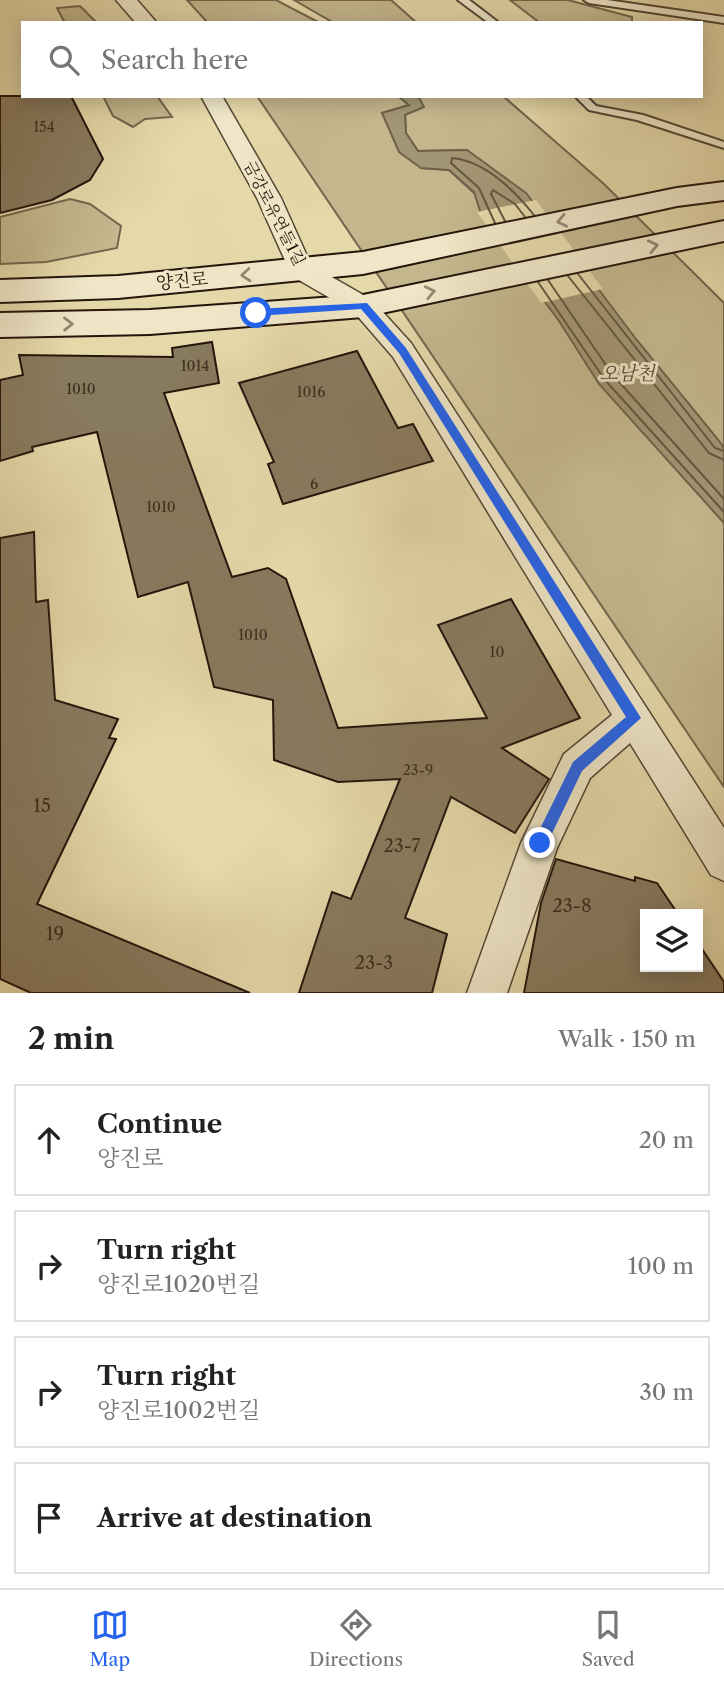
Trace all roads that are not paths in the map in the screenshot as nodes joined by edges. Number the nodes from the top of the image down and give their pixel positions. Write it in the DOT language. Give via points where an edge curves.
graph roads {
  1 [pos="126,0"];
  2 [pos="463,0"];
  3 [pos="589,0"];
  4 [pos="724,20"];
  5 [pos="145,21"];
  6 [pos="492,21"];
  7 [pos="212,98"];
  8 [pos="582,98"];
  9 [pos="724,145"];
  10 [pos="724,161"];
  11 [pos="724,191"];
  12 [pos="677,197"];
  13 [pos="718,235"];
  14 [pos="301,270"];
  15 [pos="0,291"];
  16 [pos="363,306"];
  17 [pos="0,326"];
  18 [pos="634,718"];
  19 [pos="724,862"];
  20 [pos="487,993"];
  1 -- 5 [label="street"];
  2 -- 6 [label="lane"];
  3 -- 4 [label="lane"];
  7 -- 14 [label="street, 금강로유연들1길" via="269,198"];
  8 -- 9 [label="lane" via="593,108 639,117"];
  10 -- 12 [label="main road"];
  11 -- 12 [label="main road"];
  12 -- 14 [label="main road, 양진로, one-way" via="363,263"];
  16 -- 13 [label="main road, one-way"];
  14 -- 15 [label="main road, 양진로, one-way"];
  14 -- 16 [label="street, 금강로유연들1길"];
  17 -- 16 [label="main road, one-way" via="150,322"];
  16 -- 18 [label="street, 금강로유연들1길" via="402,350"];
  18 -- 19 [label="street, 금강로유연들1길"];
  18 -- 20 [label="street" via="577,766 540,843"];
}
